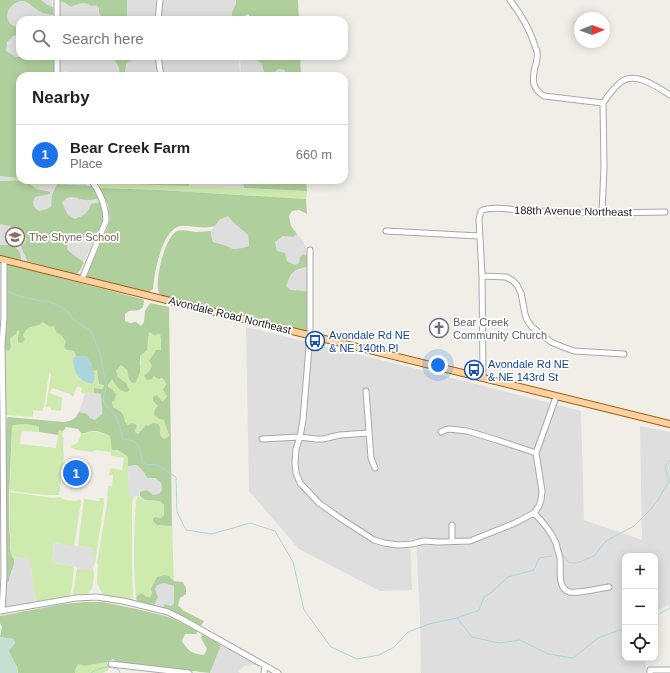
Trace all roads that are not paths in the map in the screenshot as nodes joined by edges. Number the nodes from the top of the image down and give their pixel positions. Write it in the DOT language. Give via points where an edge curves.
graph roads {
  1 [pos="57,0"];
  2 [pos="160,0"];
  3 [pos="510,0"];
  4 [pos="57,16"];
  5 [pos="158,16"];
  6 [pos="57,60"];
  7 [pos="159,60"];
  8 [pos="57,72"];
  9 [pos="160,72"];
  10 [pos="670,94"];
  11 [pos="603,103"];
  12 [pos="94,184"];
  13 [pos="666,212"];
  14 [pos="602,213"];
  15 [pos="386,231"];
  16 [pos="479,236"];
  17 [pos="310,250"];
  18 [pos="2,259"];
  19 [pos="482,276"];
  20 [pos="82,279"];
  21 [pos="310,335"];
  22 [pos="624,354"];
  23 [pos="483,377"];
  24 [pos="366,391"];
  25 [pos="556,397"];
  26 [pos="670,424"];
  27 [pos="441,432"];
  28 [pos="368,433"];
  29 [pos="300,437"];
  30 [pos="262,439"];
  31 [pos="536,453"];
  32 [pos="375,468"];
  33 [pos="534,513"];
  34 [pos="452,525"];
  35 [pos="452,541"];
  36 [pos="609,587"];
  37 [pos="1,611"];
  38 [pos="111,664"];
  39 [pos="266,666"];
  40 [pos="670,670"];
  41 [pos="189,673"];
  42 [pos="264,673"];
  43 [pos="278,673"];
  44 [pos="650,673"];
  1 -- 4 [label="street"];
  2 -- 5 [label="street"];
  3 -- 11 [label="street" via="523,18 535,44 538,54 533,82 539,93 544,96"];
  6 -- 8 [label="street"];
  7 -- 9 [label="street"];
  10 -- 11 [label="street" via="644,81 629,78 618,85"];
  11 -- 14 [label="street"];
  12 -- 20 [label="street" via="104,204 106,221"];
  13 -- 14 [label="street, 188th Avenue Northeast"];
  14 -- 16 [label="street, 188th Avenue Northeast" via="484,209 479,219"];
  15 -- 16 [label="street"];
  16 -- 19 [label="street"];
  17 -- 21 [label="street"];
  18 -- 20 [label="main road, Avondale Road Northeast"];
  18 -- 37 [label="street" via="4,568"];
  19 -- 22 [label="street" via="506,277 512,280 522,293 527,320 551,342 574,351"];
  19 -- 23 [label="street"];
  20 -- 21 [label="main road, Avondale Road Northeast"];
  21 -- 23 [label="main road, Avondale Road Northeast"];
  21 -- 29 [label="street"];
  23 -- 25 [label="main road, Avondale Road Northeast"];
  24 -- 28 [label="street"];
  25 -- 26 [label="main road, Avondale Road Northeast"];
  25 -- 31 [label="street"];
  27 -- 31 [label="street" via="448,429 467,431"];
  28 -- 29 [label="street" via="323,439"];
  28 -- 32 [label="street"];
  29 -- 30 [label="street"];
  29 -- 35 [label="street" via="295,462 300,483 319,503 358,530 374,540 398,545 424,541"];
  31 -- 33 [label="street" via="542,491 539,506"];
  33 -- 35 [label="street" via="470,541"];
  33 -- 36 [label="street" via="548,528 556,543 560,558 561,581 565,590 574,593"];
  34 -- 35 [label="street"];
  37 -- 39 [label="street" via="83,598 97,597 123,601 182,618"];
  38 -- 41 [label="street"];
  39 -- 42 [label="street"];
  39 -- 43 [label="street"];
  40 -- 44 [label="street" via="650,670"];
}
